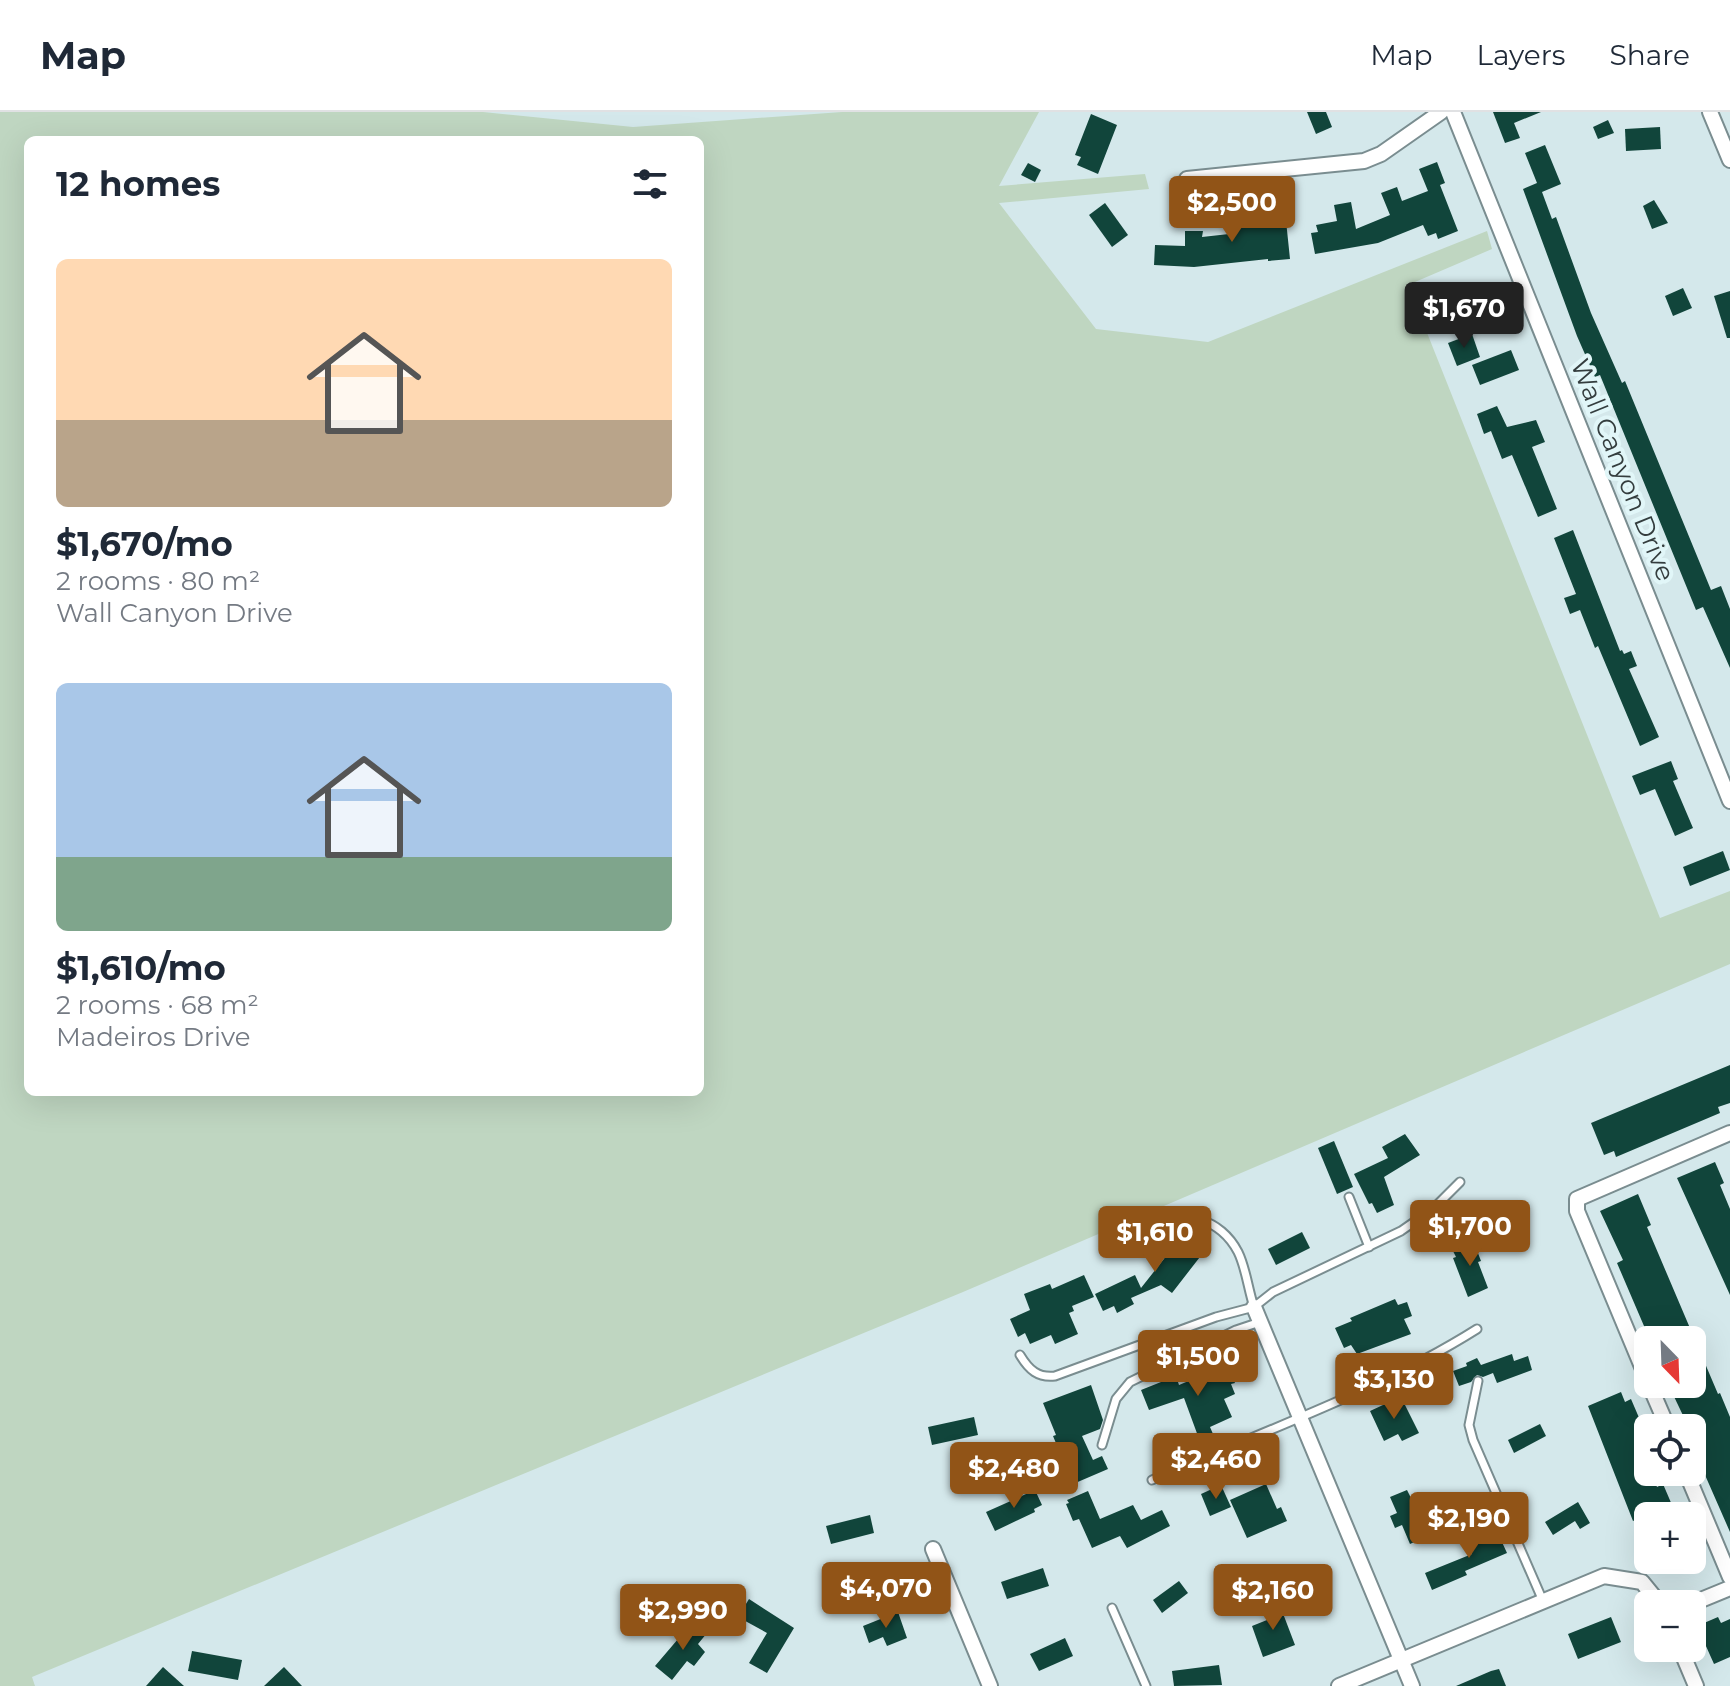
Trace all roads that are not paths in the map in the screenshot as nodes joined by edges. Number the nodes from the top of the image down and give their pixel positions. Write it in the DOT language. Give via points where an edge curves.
graph roads {
  1 [pos="1441,112"];
  2 [pos="1453,112"];
  3 [pos="1710,112"];
  4 [pos="1730,160"];
  5 [pos="1187,179"];
  6 [pos="1730,801"];
  7 [pos="1729,1135"];
  8 [pos="1460,1182"];
  9 [pos="1349,1197"];
  10 [pos="1155,1233"];
  11 [pos="1369,1247"];
  12 [pos="1254,1307"];
  13 [pos="1260,1322"];
  14 [pos="1477,1329"];
  15 [pos="1634,1346"];
  16 [pos="1020,1355"];
  17 [pos="1478,1381"];
  18 [pos="1299,1416"];
  19 [pos="1102,1445"];
  20 [pos="1152,1480"];
  21 [pos="1692,1486"];
  22 [pos="933,1549"];
  23 [pos="1730,1577"];
  24 [pos="1730,1588"];
  25 [pos="1649,1590"];
  26 [pos="1706,1598"];
  27 [pos="1543,1601"];
  28 [pos="1112,1608"];
  29 [pos="1402,1660"];
  30 [pos="1686,1662"];
  31 [pos="990,1686"];
  32 [pos="1146,1686"];
  33 [pos="1339,1686"];
  34 [pos="1412,1686"];
  35 [pos="1696,1686"];
  1 -- 5 [label="street" via="1364,161"];
  2 -- 6 [label="street, Wall Canyon Drive"];
  3 -- 4 [label="street"];
  7 -- 15 [label="street" via="1585,1194 1576,1203"];
  8 -- 11 [label="lane" via="1418,1220"];
  9 -- 11 [label="lane"];
  10 -- 12 [label="lane" via="1165,1223 1188,1217 1218,1228 1236,1249"];
  11 -- 12 [label="lane" via="1273,1292"];
  12 -- 13 [label="street"];
  12 -- 16 [label="lane" via="1055,1376 1034,1372"];
  13 -- 18 [label="street"];
  13 -- 19 [label="lane" via="1130,1382 1116,1399"];
  14 -- 18 [label="lane" via="1421,1363"];
  17 -- 27 [label="lane" via="1469,1425 1473,1440"];
  18 -- 20 [label="lane"];
  18 -- 29 [label="street"];
  21 -- 23 [label="street"];
  22 -- 31 [label="street"];
  24 -- 26 [label="street"];
  25 -- 27 [label="street" via="1642,1582 1604,1576"];
  27 -- 29 [label="street"];
  28 -- 32 [label="lane"];
  29 -- 33 [label="street"];
  29 -- 34 [label="street"];
  30 -- 35 [label="street"];
}
